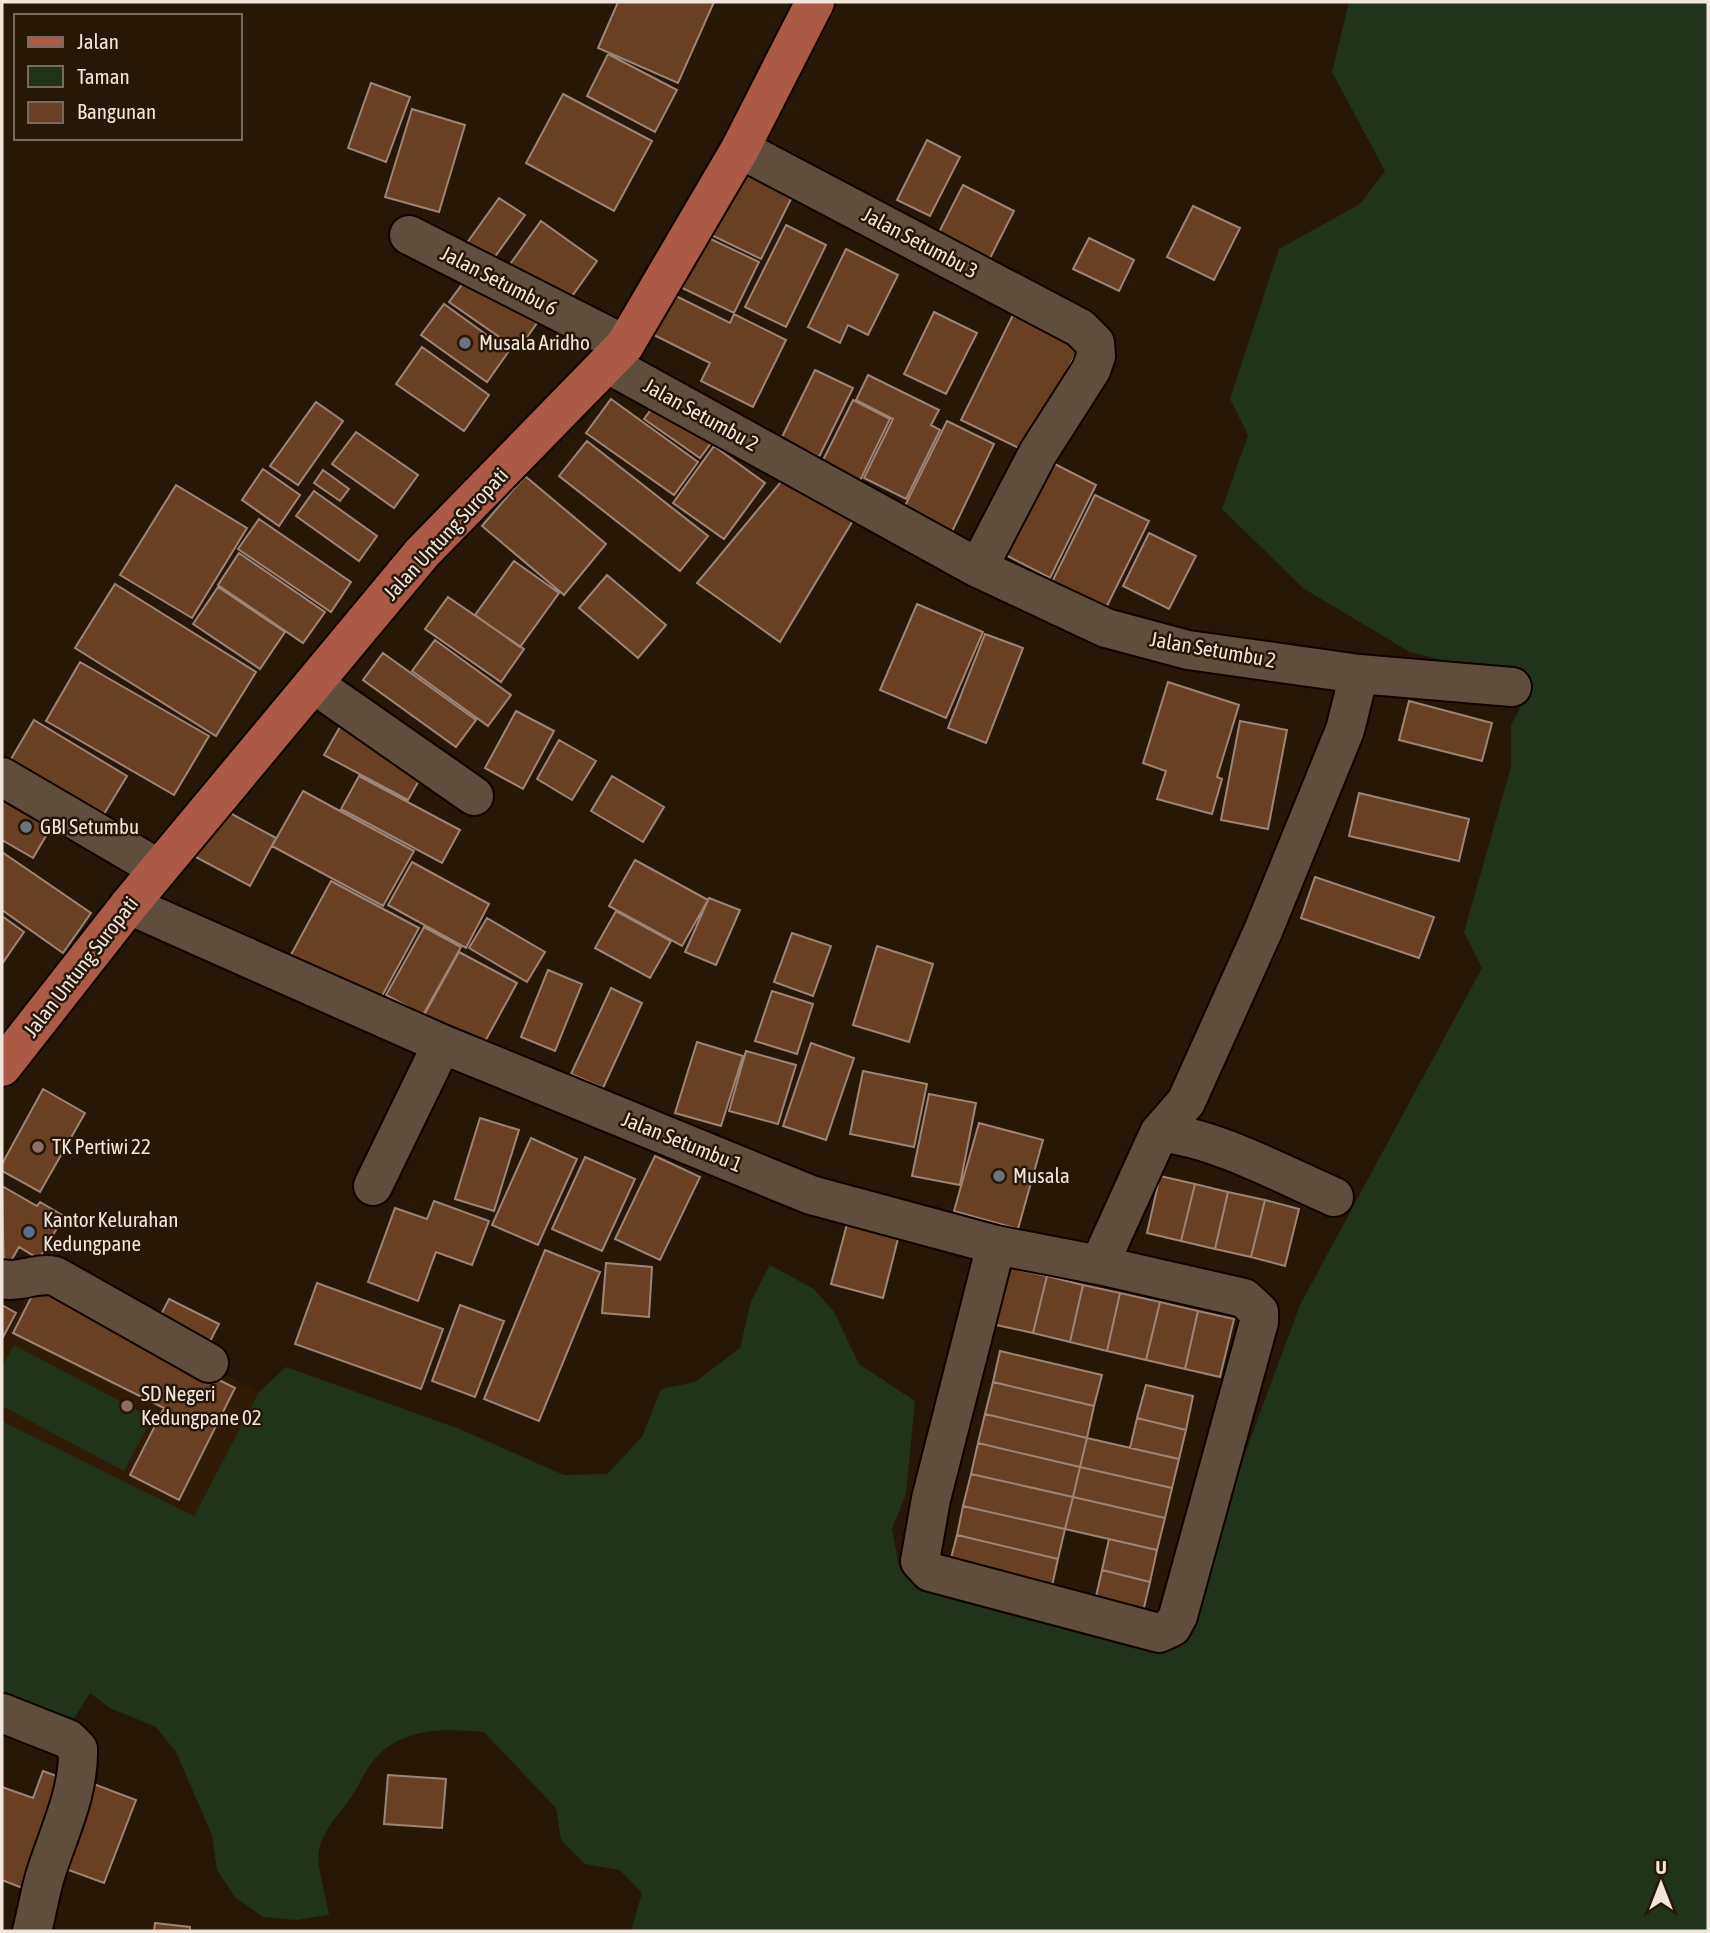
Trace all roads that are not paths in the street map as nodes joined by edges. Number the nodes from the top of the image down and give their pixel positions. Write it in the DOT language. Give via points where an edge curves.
graph roads {
  1 [pos="815,2"];
  2 [pos="740,149"];
  3 [pos="409,235"];
  4 [pos="617,355"];
  5 [pos="978,568"];
  6 [pos="1359,674"];
  7 [pos="315,685"];
  8 [pos="1512,687"];
  9 [pos="2,777"];
  10 [pos="474,796"];
  11 [pos="159,869"];
  12 [pos="129,905"];
  13 [pos="442,1044"];
  14 [pos="2,1067"];
  15 [pos="1167,1125"];
  16 [pos="373,1186"];
  17 [pos="1334,1197"];
  18 [pos="996,1245"];
  19 [pos="1099,1265"];
  20 [pos="2,1279"];
  21 [pos="209,1363"];
  22 [pos="2,1713"];
  23 [pos="32,1931"];
  1 -- 2 [label="main road, Jalan Untung Suropati"];
  2 -- 4 [label="main road, Jalan Untung Suropati"];
  2 -- 5 [label="street, Jalan Setumbu 3" via="1080,328 1095,342 1091,370 1038,453"];
  3 -- 4 [label="street, Jalan Setumbu 6"];
  4 -- 5 [label="street, Jalan Setumbu 2"];
  4 -- 7 [label="main road, Jalan Untung Suropati" via="422,553"];
  5 -- 6 [label="street, Jalan Setumbu 2" via="1106,628 1188,650"];
  6 -- 8 [label="street, Jalan Setumbu 2"];
  6 -- 15 [label="street" via="1345,730 1264,930 1186,1102"];
  7 -- 10 [label="street"];
  7 -- 11 [label="main road, Jalan Untung Suropati"];
  9 -- 11 [label="street"];
  11 -- 12 [label="main road, Jalan Untung Suropati"];
  12 -- 13 [label="street, Jalan Setumbu 1"];
  12 -- 14 [label="main road, Jalan Untung Suropati"];
  13 -- 16 [label="street"];
  13 -- 18 [label="street, Jalan Setumbu 1" via="811,1195"];
  15 -- 17 [label="street" via="1178,1134"];
  15 -- 19 [label="street"];
  18 -- 19 [label="street, Jalan Setumbu 1"];
  18 -- 19 [label="street, Jalan Setumbu 1" via="931,1499 920,1561 930,1572 1159,1633 1172,1628 1178,1616 1259,1312 1244,1298"];
  20 -- 21 [label="street" via="55,1276"];
  22 -- 23 [label="street" via="68,1740 78,1749 72,1799"];
}
